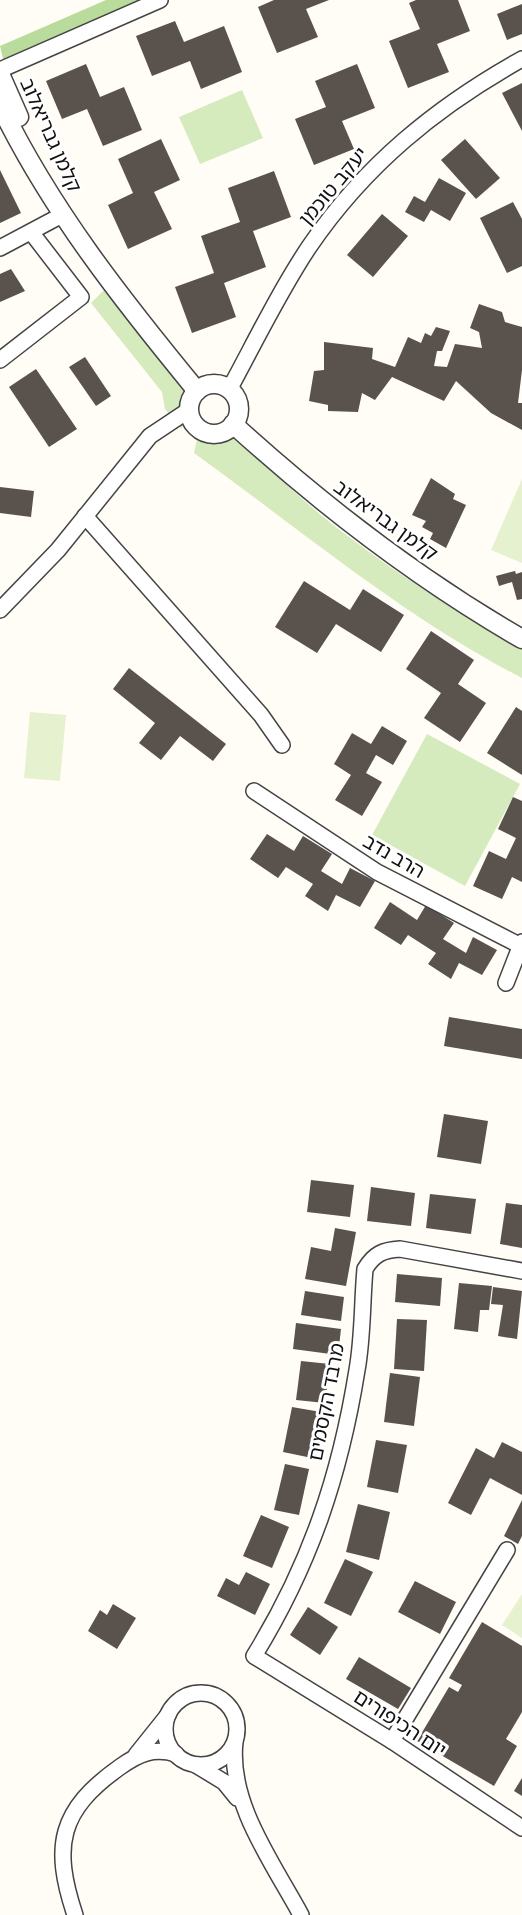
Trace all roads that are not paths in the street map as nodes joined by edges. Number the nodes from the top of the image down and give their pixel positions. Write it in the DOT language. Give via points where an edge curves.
graph roads {
  1 [pos="160,0"];
  2 [pos="522,59"];
  3 [pos="0,72"];
  4 [pos="0,105"];
  5 [pos="62,215"];
  6 [pos="30,232"];
  7 [pos="0,248"];
  8 [pos="0,360"];
  9 [pos="229,390"];
  10 [pos="197,391"];
  11 [pos="189,410"];
  12 [pos="233,424"];
  13 [pos="85,516"];
  14 [pos="0,610"];
  15 [pos="522,639"];
  16 [pos="282,746"];
  17 [pos="254,791"];
  18 [pos="521,944"];
  19 [pos="506,983"];
  20 [pos="522,1271"];
  21 [pos="507,1550"];
  22 [pos="254,1656"];
  23 [pos="170,1713"];
  24 [pos="235,1741"];
  25 [pos="392,1741"];
  26 [pos="176,1754"];
  27 [pos="135,1757"];
  28 [pos="195,1764"];
  29 [pos="242,1803"];
  30 [pos="522,1828"];
  31 [pos="75,1915"];
  32 [pos="301,1915"];
  1 -- 3 [label="street"];
  2 -- 9 [label="street, יעקב טוכמן" via="429,117 354,189 308,248"];
  3 -- 5 [label="street, קלמן גבריאלוב"];
  4 -- 5 [label="street, קלמן גבריאלוב"];
  5 -- 6 [label="street"];
  5 -- 10 [label="street, קלמן גבריאלוב" via="122,299"];
  6 -- 7 [label="street"];
  6 -- 8 [label="street" via="81,297"];
  9 -- 10 [label="street" via="212,384"];
  9 -- 12 [label="street" via="238,408"];
  10 -- 11 [label="street"];
  11 -- 12 [label="street" via="204,432 218,433"];
  11 -- 13 [label="street" via="150,436"];
  12 -- 15 [label="street, קלמן גבריאלוב" via="299,484 376,542 450,595"];
  13 -- 14 [label="street"];
  13 -- 16 [label="street" via="261,715"];
  17 -- 18 [label="street, הרב נדב" via="377,872"];
  18 -- 19 [label="street"];
  20 -- 22 [label="street, מרבד הקסמים" via="400,1248 385,1250 370,1260 365,1269 357,1369 330,1492 298,1580"];
  21 -- 25 [label="street"];
  22 -- 25 [label="street, יום הכיפורים"];
  23 -- 24 [label="street" via="190,1695 212,1695 233,1713"];
  23 -- 26 [label="street" via="166,1735"];
  23 -- 27 [label="street"];
  24 -- 28 [label="street" via="218,1761"];
  24 -- 29 [label="street" via="233,1771"];
  25 -- 30 [label="street, יום הכיפורים"];
  26 -- 27 [label="street" via="162,1751"];
  26 -- 28 [label="street"];
  27 -- 31 [label="street" via="94,1786 66,1828 62,1867"];
  28 -- 29 [label="street" via="224,1782"];
  29 -- 32 [label="street"];
}
